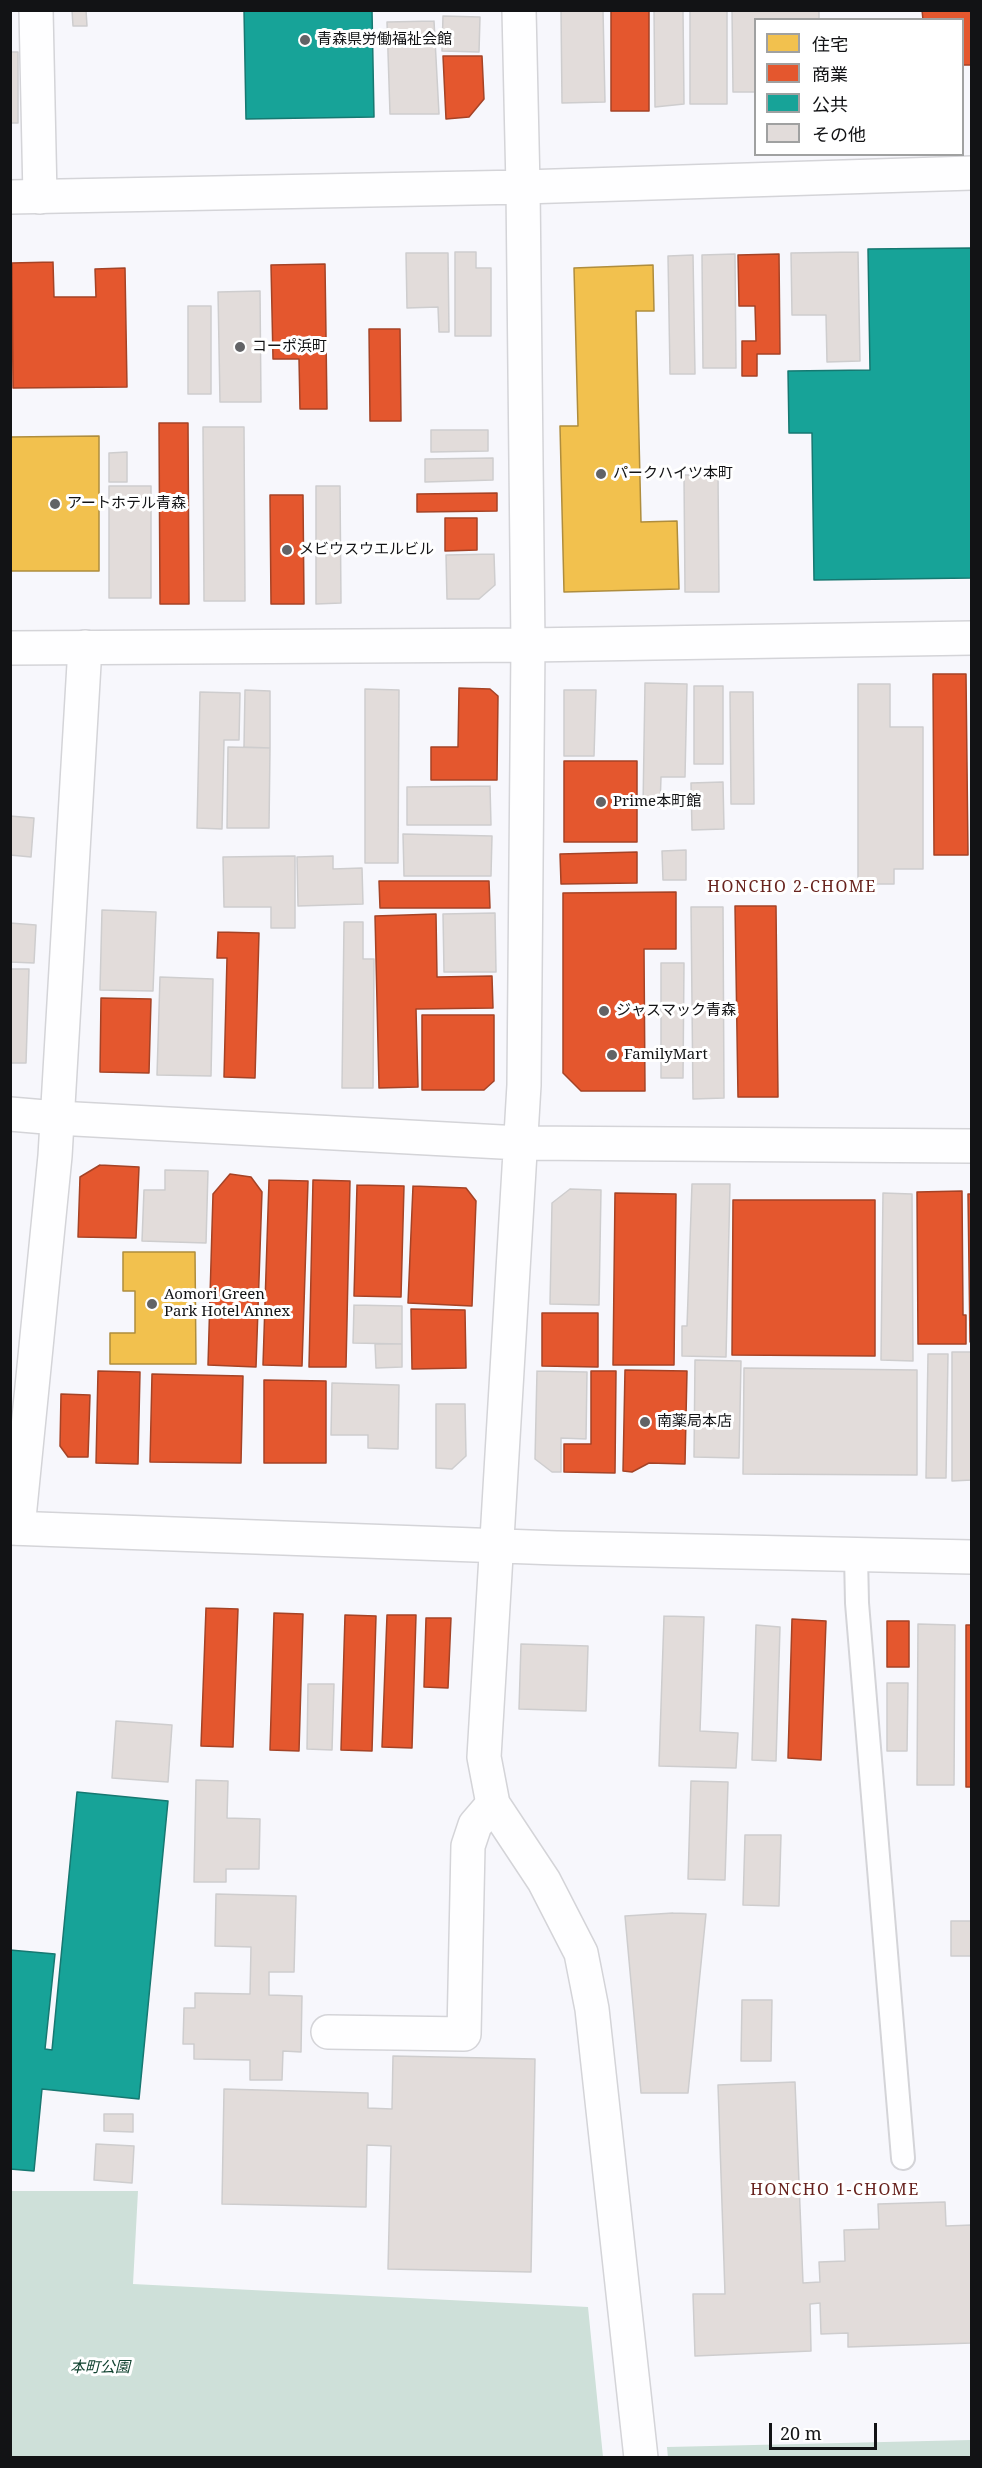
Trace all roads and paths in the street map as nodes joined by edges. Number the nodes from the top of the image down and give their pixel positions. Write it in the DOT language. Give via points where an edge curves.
graph roads {
  1 [pos="36,10"];
  2 [pos="519,10"];
  3 [pos="972,173"];
  4 [pos="523,187"];
  5 [pos="25,197"];
  6 [pos="972,638"];
  7 [pos="528,645"];
  8 [pos="85,647"];
  9 [pos="10,648"];
  10 [pos="10,1114"];
  11 [pos="57,1119"];
  12 [pos="520,1143"];
  13 [pos="972,1146"];
  14 [pos="14,1528"];
  15 [pos="498,1546"];
  16 [pos="856,1555"];
  17 [pos="972,1557"];
  18 [pos="493,1804"];
  19 [pos="328,2032"];
  20 [pos="903,2158"];
  21 [pos="641,2457"];
  1 -- 5 [label="street"];
  2 -- 4 [label="street"];
  3 -- 4 [label="street"];
  4 -- 5 [label="street"];
  4 -- 7 [label="street"];
  6 -- 7 [label="street"];
  7 -- 8 [label="street"];
  7 -- 12 [label="street" via="524,1085"];
  8 -- 9 [label="street"];
  8 -- 11 [label="street"];
  10 -- 11 [label="street"];
  11 -- 12 [label="street"];
  11 -- 14 [label="street"];
  12 -- 13 [label="street"];
  12 -- 15 [label="street"];
  14 -- 15 [label="street"];
  15 -- 16 [label="street"];
  15 -- 18 [label="street" via="484,1757"];
  16 -- 17 [label="street"];
  16 -- 20 [label="lane"];
  18 -- 19 [label="street" via="475,1825 468,1846 464,2034"];
  18 -- 21 [label="street" via="544,1881 581,1953 592,2009"];
}
